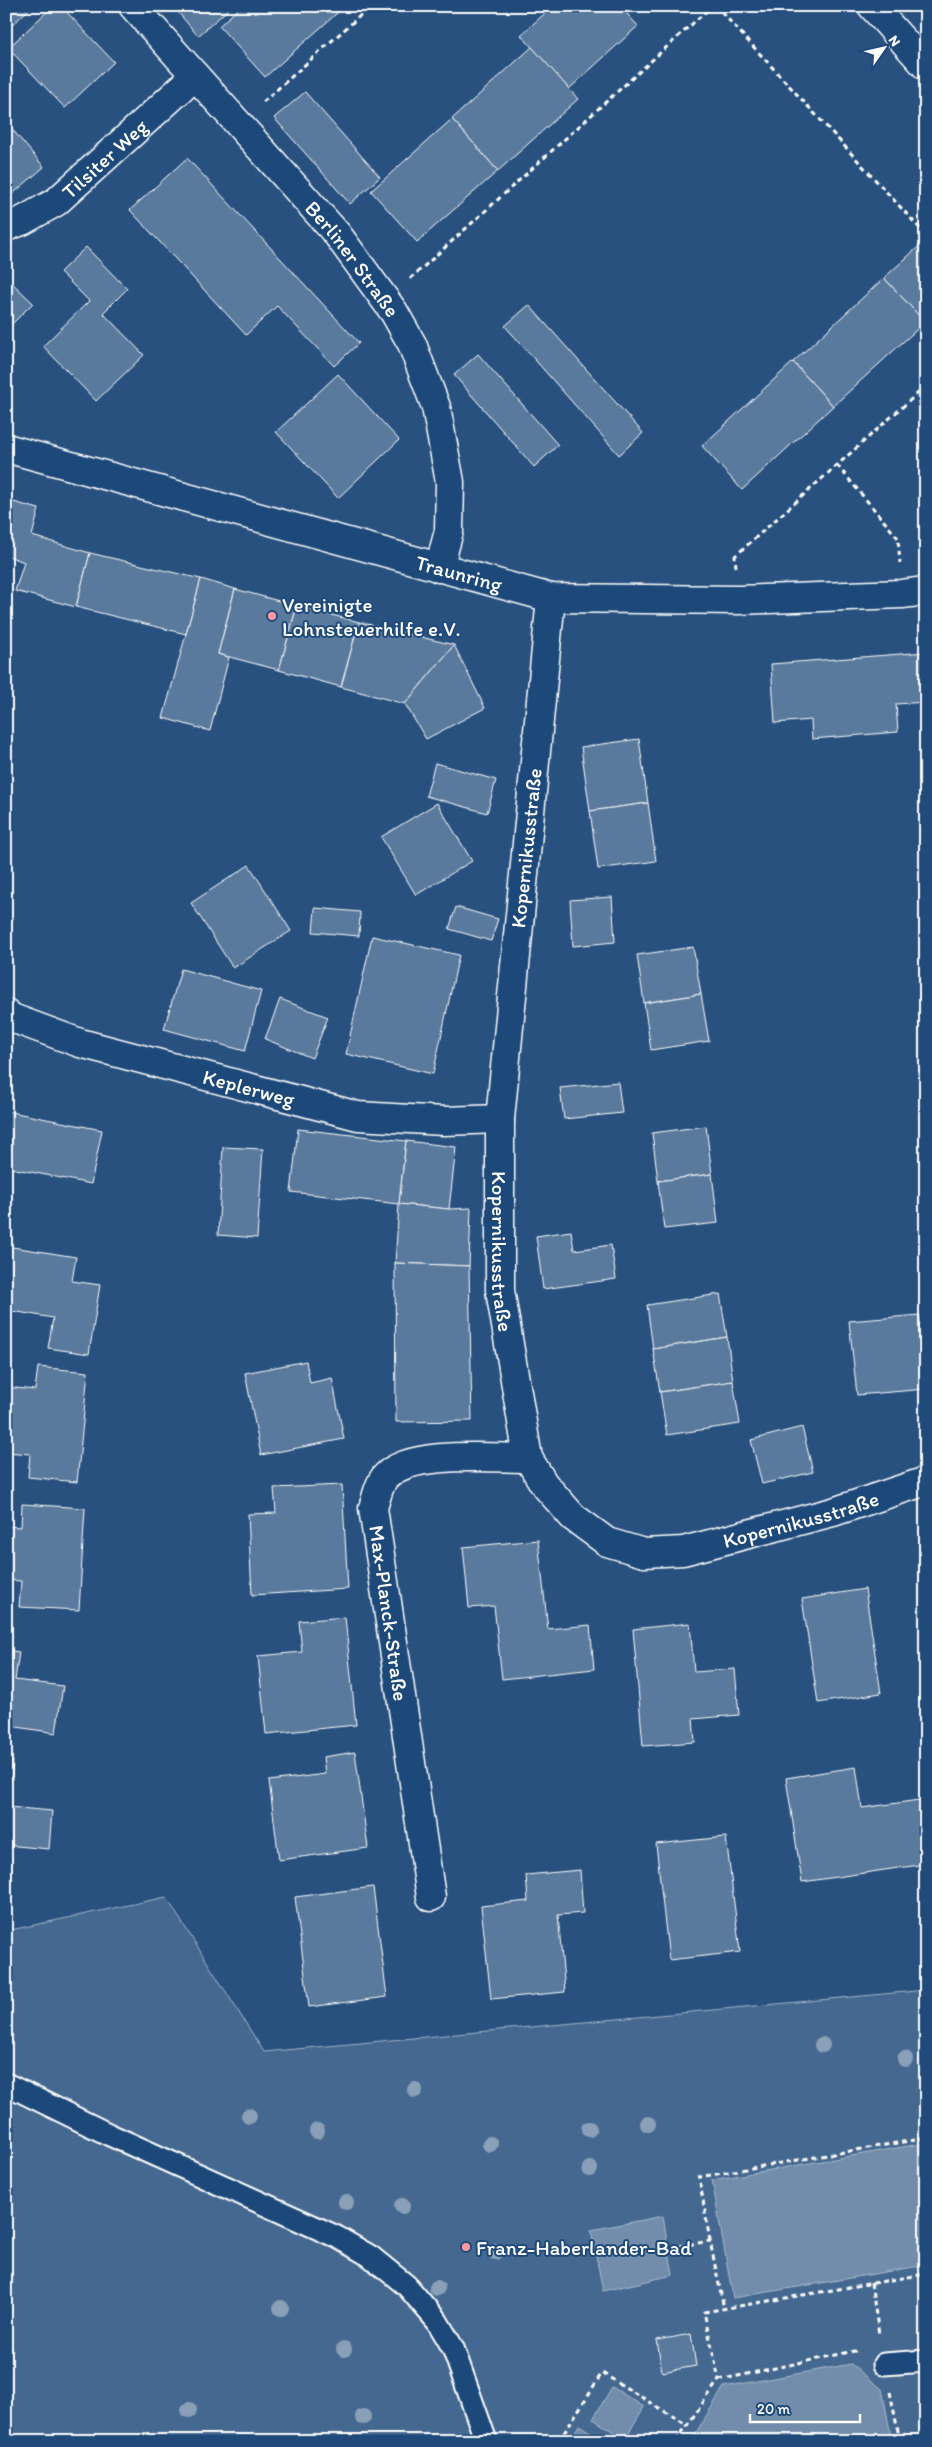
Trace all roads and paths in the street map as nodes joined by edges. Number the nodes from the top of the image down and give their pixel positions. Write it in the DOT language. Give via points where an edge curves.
graph roads {
  1 [pos="133,6"];
  2 [pos="371,6"];
  3 [pos="714,6"];
  4 [pos="872,6"];
  5 [pos="926,66"];
  6 [pos="195,76"];
  7 [pos="238,124"];
  8 [pos="6,227"];
  9 [pos="926,235"];
  10 [pos="386,300"];
  11 [pos="926,386"];
  12 [pos="6,448"];
  13 [pos="837,465"];
  14 [pos="439,568"];
  15 [pos="914,592"];
  16 [pos="551,598"];
  17 [pos="739,600"];
  18 [pos="8,1019"];
  19 [pos="500,1119"];
  20 [pos="528,1458"];
  21 [pos="926,1481"];
  22 [pos="431,1897"];
  23 [pos="6,2084"];
  24 [pos="926,2138"];
  25 [pos="710,2241"];
  26 [pos="680,2246"];
  27 [pos="926,2274"];
  28 [pos="724,2309"];
  29 [pos="862,2349"];
  30 [pos="926,2361"];
  31 [pos="884,2364"];
  32 [pos="719,2380"];
  33 [pos="687,2425"];
  34 [pos="486,2441"];
  35 [pos="559,2441"];
  36 [pos="676,2441"];
  1 -- 6 [label="street, Berliner Straße"];
  2 -- 7 [label="path"];
  3 -- 9 [label="path"];
  3 -- 10 [label="path"];
  4 -- 5 [label="street"];
  6 -- 7 [label="street, Berliner Straße"];
  6 -- 8 [label="street, Tilsiter Weg" via="56,202"];
  7 -- 10 [label="street, Berliner Straße" via="337,234"];
  10 -- 14 [label="street, Berliner Straße" via="412,344 438,416 450,482 449,531"];
  11 -- 13 [label="path"];
  12 -- 14 [label="street, Traunring"];
  13 -- 15 [label="path" via="898,538"];
  13 -- 17 [label="path" via="735,556"];
  14 -- 16 [label="street, Traunring"];
  15 -- 17 [label="street, Traunring"];
  16 -- 17 [label="street, Traunring"];
  16 -- 19 [label="street, Kopernikusstraße"];
  18 -- 19 [label="street, Keplerweg" via="80,1043 358,1116 444,1121"];
  19 -- 20 [label="street, Kopernikusstraße" via="500,1290"];
  20 -- 21 [label="street, Kopernikusstraße" via="544,1484 573,1517 607,1542 644,1553 683,1552 833,1512"];
  20 -- 22 [label="street, Max-Planck-Straße" via="423,1459 401,1464 384,1477 373,1508"];
  23 -- 34 [label="lane" via="110,2135 337,2237 370,2256 407,2286 437,2322 453,2348"];
  24 -- 25 [label="path" via="699,2177"];
  25 -- 26 [label="path"];
  25 -- 28 [label="path"];
  27 -- 28 [label="path"];
  28 -- 32 [label="path" via="704,2312"];
  29 -- 32 [label="path"];
  30 -- 31 [label="lane"];
  32 -- 33 [label="path"];
  33 -- 35 [label="path" via="602,2373"];
  33 -- 36 [label="path"];
}
